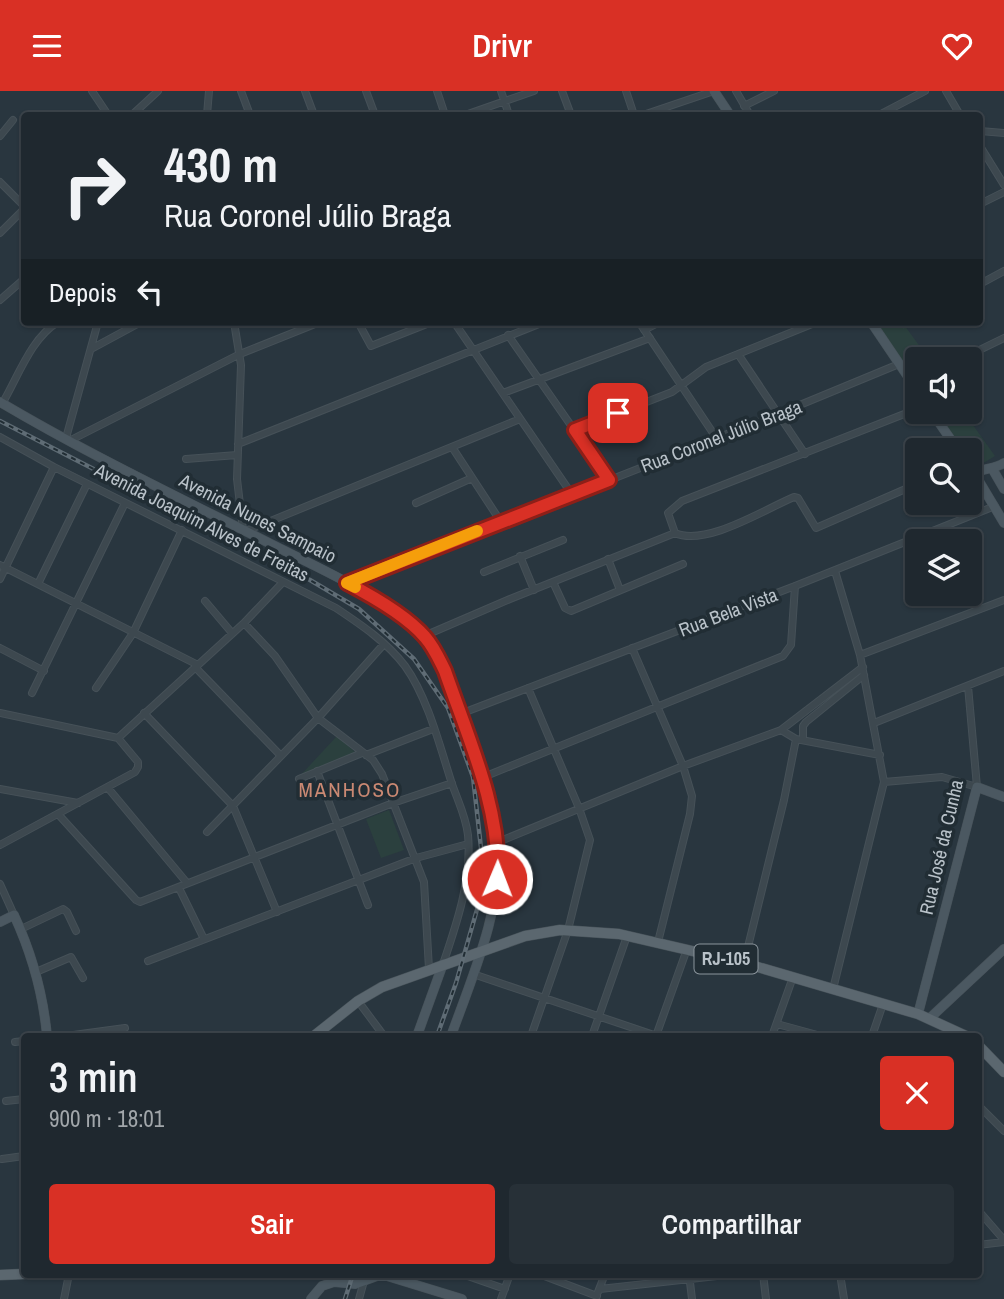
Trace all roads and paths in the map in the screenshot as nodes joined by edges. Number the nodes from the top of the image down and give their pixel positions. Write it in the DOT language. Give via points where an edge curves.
graph roads {
  1 [pos="92,91"];
  2 [pos="158,91"];
  3 [pos="241,91"];
  4 [pos="305,91"];
  5 [pos="366,91"];
  6 [pos="437,91"];
  7 [pos="501,91"];
  8 [pos="534,91"];
  9 [pos="562,91"];
  10 [pos="626,91"];
  11 [pos="714,91"];
  12 [pos="736,91"];
  13 [pos="774,91"];
  14 [pos="925,91"];
  15 [pos="946,91"];
  16 [pos="211,92"];
  17 [pos="505,101"];
  18 [pos="744,106"];
  19 [pos="106,112"];
  20 [pos="135,112"];
  21 [pos="208,112"];
  22 [pos="249,112"];
  23 [pos="313,112"];
  24 [pos="374,112"];
  25 [pos="444,112"];
  26 [pos="474,112"];
  27 [pos="508,112"];
  28 [pos="570,112"];
  29 [pos="633,112"];
  30 [pos="652,112"];
  31 [pos="728,112"];
  32 [pos="748,112"];
  33 [pos="884,112"];
  34 [pos="958,112"];
  35 [pos="13,120"];
  36 [pos="983,131"];
  37 [pos="1004,133"];
  38 [pos="0,136"];
  39 [pos="983,151"];
  40 [pos="0,182"];
  41 [pos="1004,185"];
  42 [pos="1004,192"];
  43 [pos="983,202"];
  44 [pos="21,205"];
  45 [pos="21,211"];
  46 [pos="0,233"];
  47 [pos="1004,271"];
  48 [pos="21,282"];
  49 [pos="983,282"];
  50 [pos="0,300"];
  51 [pos="52,326"];
  52 [pos="97,326"];
  53 [pos="134,326"];
  54 [pos="235,326"];
  55 [pos="310,326"];
  56 [pos="360,326"];
  57 [pos="422,326"];
  58 [pos="457,326"];
  59 [pos="533,326"];
  60 [pos="642,326"];
  61 [pos="652,326"];
  62 [pos="807,326"];
  63 [pos="874,326"];
  64 [pos="644,330"];
  65 [pos="508,335"];
  66 [pos="650,338"];
  67 [pos="1004,338"];
  68 [pos="91,349"];
  69 [pos="982,349"];
  70 [pos="472,350"];
  71 [pos="240,354"];
  72 [pos="738,354"];
  73 [pos="899,364"];
  74 [pos="905,373"];
  75 [pos="539,380"];
  76 [pos="681,386"];
  77 [pos="503,393"];
  78 [pos="1,403"];
  79 [pos="778,414"];
  80 [pos="905,414"];
  81 [pos="520,419"];
  82 [pos="575,430"];
  83 [pos="2,438"];
  84 [pos="68,439"];
  85 [pos="717,439"];
  86 [pos="238,444"];
  87 [pos="0,447"];
  88 [pos="452,447"];
  89 [pos="805,454"];
  90 [pos="237,455"];
  91 [pos="186,459"];
  92 [pos="1004,463"];
  93 [pos="54,467"];
  94 [pos="982,468"];
  95 [pos="993,470"];
  96 [pos="472,478"];
  97 [pos="609,480"];
  98 [pos="87,484"];
  99 [pos="982,484"];
  100 [pos="984,487"];
  101 [pos="1003,487"];
  102 [pos="905,489"];
  103 [pos="571,493"];
  104 [pos="125,503"];
  105 [pos="416,503"];
  106 [pos="995,506"];
  107 [pos="501,522"];
  108 [pos="1004,523"];
  109 [pos="182,530"];
  110 [pos="244,530"];
  111 [pos="675,533"];
  112 [pos="563,540"];
  113 [pos="520,557"];
  114 [pos="608,559"];
  115 [pos="683,563"];
  116 [pos="3,566"];
  117 [pos="835,571"];
  118 [pos="484,572"];
  119 [pos="0,579"];
  120 [pos="283,582"];
  121 [pos="554,582"];
  122 [pos="347,583"];
  123 [pos="38,584"];
  124 [pos="795,586"];
  125 [pos="534,590"];
  126 [pos="620,590"];
  127 [pos="1004,600"];
  128 [pos="205,601"];
  129 [pos="76,604"];
  130 [pos="244,623"];
  131 [pos="133,633"];
  132 [pos="232,633"];
  133 [pos="425,636"];
  134 [pos="384,644"];
  135 [pos="0,648"];
  136 [pos="632,648"];
  137 [pos="860,655"];
  138 [pos="197,666"];
  139 [pos="863,667"];
  140 [pos="44,671"];
  141 [pos="1004,671"];
  142 [pos="864,675"];
  143 [pos="968,686"];
  144 [pos="96,688"];
  145 [pos="528,688"];
  146 [pos="32,693"];
  147 [pos="657,705"];
  148 [pos="0,713"];
  149 [pos="144,713"];
  150 [pos="460,714"];
  151 [pos="318,718"];
  152 [pos="874,723"];
  153 [pos="433,729"];
  154 [pos="781,730"];
  155 [pos="118,738"];
  156 [pos="799,739"];
  157 [pos="554,748"];
  158 [pos="364,754"];
  159 [pos="880,755"];
  160 [pos="281,756"];
  161 [pos="683,766"];
  162 [pos="317,771"];
  163 [pos="481,778"];
  164 [pos="299,779"];
  165 [pos="884,782"];
  166 [pos="452,783"];
  167 [pos="976,787"];
  168 [pos="108,788"];
  169 [pos="0,789"];
  170 [pos="1004,797"];
  171 [pos="78,803"];
  172 [pos="393,803"];
  173 [pos="233,806"];
  174 [pos="579,808"];
  175 [pos="58,814"];
  176 [pos="339,824"];
  177 [pos="206,832"];
  178 [pos="498,842"];
  179 [pos="468,844"];
  180 [pos="0,845"];
  181 [pos="256,857"];
  182 [pos="416,858"];
  183 [pos="360,880"];
  184 [pos="187,883"];
  185 [pos="0,884"];
  186 [pos="179,888"];
  187 [pos="368,905"];
  188 [pos="277,912"];
  189 [pos="14,915"];
  190 [pos="0,922"];
  191 [pos="21,929"];
  192 [pos="568,930"];
  193 [pos="76,931"];
  194 [pos="627,936"];
  195 [pos="205,939"];
  196 [pos="658,942"];
  197 [pos="687,949"];
  198 [pos="1004,949"];
  199 [pos="481,951"];
  200 [pos="148,961"];
  201 [pos="744,963"];
  202 [pos="443,964"];
  203 [pos="429,969"];
  204 [pos="36,972"];
  205 [pos="473,974"];
  206 [pos="793,977"];
  207 [pos="83,978"];
  208 [pos="833,989"];
  209 [pos="545,999"];
  210 [pos="358,1001"];
  211 [pos="883,1004"];
  212 [pos="918,1014"];
  213 [pos="599,1016"];
  214 [pos="930,1018"];
  215 [pos="776,1024"];
  216 [pos="125,1028"];
  217 [pos="47,1033"];
  218 [pos="88,1033"];
  219 [pos="318,1033"];
  220 [pos="382,1033"];
  221 [pos="418,1033"];
  222 [pos="452,1033"];
  223 [pos="532,1033"];
  224 [pos="593,1033"];
  225 [pos="647,1033"];
  226 [pos="657,1033"];
  227 [pos="773,1033"];
  228 [pos="810,1033"];
  229 [pos="873,1033"];
  230 [pos="959,1033"];
  231 [pos="21,1041"];
  232 [pos="15,1042"];
  233 [pos="982,1049"];
  234 [pos="1004,1071"];
  235 [pos="21,1099"];
  236 [pos="6,1101"];
  237 [pos="982,1109"];
  238 [pos="1004,1131"];
  239 [pos="21,1156"];
  240 [pos="2,1159"];
  241 [pos="982,1215"];
  242 [pos="1004,1241"];
  243 [pos="982,1244"];
  244 [pos="21,1274"];
  245 [pos="0,1275"];
  246 [pos="68,1278"];
  247 [pos="335,1278"];
  248 [pos="365,1278"];
  249 [pos="394,1278"];
  250 [pos="473,1278"];
  251 [pos="509,1278"];
  252 [pos="551,1278"];
  253 [pos="684,1278"];
  254 [pos="689,1278"];
  255 [pos="763,1278"];
  256 [pos="841,1278"];
  257 [pos="505,1289"];
  258 [pos="598,1294"];
  259 [pos="64,1299"];
  260 [pos="311,1299"];
  261 [pos="359,1299"];
  262 [pos="462,1299"];
  263 [pos="501,1299"];
  264 [pos="692,1299"];
  265 [pos="766,1299"];
  266 [pos="844,1299"];
  1 -- 19 [label="street"];
  2 -- 20 [label="street"];
  3 -- 22 [label="street"];
  4 -- 23 [label="street"];
  5 -- 24 [label="street"];
  6 -- 25 [label="street"];
  7 -- 17 [label="street"];
  8 -- 17 [label="street"];
  9 -- 28 [label="street"];
  10 -- 29 [label="street"];
  11 -- 30 [label="street"];
  11 -- 31 [label="street"];
  12 -- 18 [label="street"];
  13 -- 18 [label="street"];
  14 -- 33 [label="street"];
  15 -- 34 [label="street"];
  16 -- 21 [label="street"];
  17 -- 26 [label="street"];
  17 -- 27 [label="street"];
  18 -- 32 [label="street"];
  35 -- 38 [label="street"];
  36 -- 37 [label="street"];
  39 -- 41 [label="street"];
  40 -- 44 [label="street"];
  42 -- 43 [label="street"];
  45 -- 46 [label="street"];
  47 -- 49 [label="street"];
  48 -- 50 [label="street"];
  51 -- 78 [label="street" via="38,341"];
  52 -- 68 [label="street"];
  53 -- 68 [label="street"];
  54 -- 71 [label="street"];
  55 -- 71 [label="street"];
  56 -- 57 [label="street" via="374,346"];
  58 -- 70 [label="street"];
  59 -- 65 [label="street"];
  60 -- 64 [label="street"];
  61 -- 64 [label="street"];
  62 -- 72 [label="street"];
  63 -- 73 [label="street"];
  64 -- 66 [label="street"];
  65 -- 70 [label="street"];
  65 -- 75 [label="street"];
  66 -- 75 [label="street"];
  66 -- 76 [label="street"];
  67 -- 69 [label="street"];
  68 -- 84 [label="street"];
  70 -- 77 [label="street"];
  70 -- 86 [label="street"];
  71 -- 84 [label="street"];
  71 -- 86 [label="street"];
  72 -- 76 [label="street" via="706,367"];
  72 -- 79 [label="street"];
  73 -- 74 [label="street"];
  73 -- 79 [label="street, Rua Coronel Júlio Braga"];
  75 -- 77 [label="street"];
  75 -- 82 [label="street"];
  76 -- 82 [label="street"];
  76 -- 85 [label="street"];
  77 -- 81 [label="street"];
  78 -- 84 [label="street, Avenida Nunes Sampaio"];
  79 -- 85 [label="street, Rua Coronel Júlio Braga"];
  79 -- 89 [label="street"];
  80 -- 89 [label="street"];
  81 -- 88 [label="street"];
  81 -- 103 [label="street"];
  82 -- 97 [label="street"];
  83 -- 87 [label="street"];
  83 -- 93 [label="street, Avenida Joaquim Alves de Freitas"];
  84 -- 110 [label="street, Avenida Nunes Sampaio"];
  85 -- 97 [label="street, Rua Coronel Júlio Braga"];
  86 -- 90 [label="street"];
  88 -- 96 [label="street"];
  88 -- 110 [label="street"];
  89 -- 111 [label="street" via="682,502 668,513"];
  90 -- 91 [label="street"];
  90 -- 110 [label="street"];
  92 -- 95 [label="street"];
  93 -- 98 [label="street, Avenida Joaquim Alves de Freitas"];
  93 -- 116 [label="street"];
  94 -- 95 [label="street"];
  95 -- 100 [label="street"];
  95 -- 101 [label="street"];
  96 -- 105 [label="street"];
  96 -- 107 [label="street"];
  97 -- 103 [label="street, Rua Coronel Júlio Braga"];
  98 -- 104 [label="street, Avenida Joaquim Alves de Freitas"];
  98 -- 123 [label="street"];
  99 -- 100 [label="street"];
  100 -- 106 [label="street"];
  102 -- 111 [label="street" via="816,528 794,497 697,537"];
  103 -- 107 [label="street, Rua Coronel Júlio Braga"];
  104 -- 109 [label="street, Avenida Joaquim Alves de Freitas"];
  104 -- 129 [label="street"];
  106 -- 108 [label="street"];
  106 -- 117 [label="street, Rua Bela Vista"];
  107 -- 122 [label="street, Rua Coronel Júlio Braga"];
  109 -- 120 [label="street, Avenida Joaquim Alves de Freitas"];
  109 -- 131 [label="street"];
  110 -- 122 [label="street, Avenida Nunes Sampaio"];
  111 -- 114 [label="street"];
  112 -- 113 [label="street"];
  113 -- 118 [label="street"];
  113 -- 125 [label="street"];
  114 -- 121 [label="street"];
  114 -- 126 [label="street"];
  115 -- 126 [label="street"];
  116 -- 119 [label="street"];
  116 -- 123 [label="street"];
  117 -- 124 [label="street, Rua Bela Vista"];
  117 -- 137 [label="street"];
  120 -- 130 [label="street"];
  120 -- 134 [label="street, Avenida Joaquim Alves de Freitas" via="336,608"];
  121 -- 125 [label="street"];
  121 -- 126 [label="street" via="568,611"];
  122 -- 133 [label="street, Avenida Nunes Sampaio"];
  123 -- 129 [label="street"];
  124 -- 136 [label="street, Rua Bela Vista"];
  124 -- 147 [label="street" via="791,645 785,655"];
  125 -- 133 [label="street"];
  127 -- 137 [label="street"];
  128 -- 132 [label="street"];
  129 -- 131 [label="street"];
  129 -- 140 [label="street"];
  130 -- 132 [label="street"];
  130 -- 151 [label="street" via="275,656"];
  131 -- 138 [label="street"];
  131 -- 144 [label="street"];
  132 -- 138 [label="street"];
  133 -- 150 [label="street, Avenida Nunes Sampaio" via="445,671"];
  134 -- 151 [label="street"];
  134 -- 153 [label="street, Avenida Joaquim Alves de Freitas" via="407,670"];
  135 -- 140 [label="street"];
  136 -- 145 [label="street, Rua Bela Vista"];
  136 -- 147 [label="street"];
  137 -- 139 [label="street"];
  138 -- 149 [label="street"];
  138 -- 160 [label="street"];
  139 -- 142 [label="street"];
  139 -- 154 [label="street"];
  140 -- 146 [label="street"];
  141 -- 143 [label="street"];
  142 -- 152 [label="street"];
  142 -- 156 [label="street" via="806,722"];
  143 -- 152 [label="street"];
  143 -- 167 [label="street, Rua José da Cunha"];
  145 -- 150 [label="street, Rua Bela Vista"];
  145 -- 157 [label="street"];
  147 -- 157 [label="street"];
  147 -- 161 [label="street"];
  148 -- 155 [label="street"];
  149 -- 155 [label="street"];
  149 -- 173 [label="street"];
  150 -- 163 [label="street, Avenida Nunes Sampaio"];
  151 -- 158 [label="street"];
  151 -- 160 [label="street"];
  152 -- 159 [label="street"];
  153 -- 158 [label="street"];
  153 -- 166 [label="street, Avenida Joaquim Alves de Freitas"];
  154 -- 156 [label="street"];
  154 -- 161 [label="street"];
  155 -- 168 [label="street" via="138,767"];
  156 -- 159 [label="street"];
  156 -- 201 [label="street"];
  157 -- 163 [label="street"];
  157 -- 174 [label="street"];
  158 -- 162 [label="street"];
  158 -- 172 [label="street" via="380,769"];
  159 -- 165 [label="street"];
  160 -- 173 [label="street"];
  161 -- 174 [label="street"];
  161 -- 196 [label="street" via="691,809"];
  162 -- 164 [label="street"];
  162 -- 176 [label="street"];
  163 -- 178 [label="street, Avenida Nunes Sampaio"];
  165 -- 167 [label="street" via="942,777"];
  165 -- 208 [label="street"];
  166 -- 172 [label="street"];
  166 -- 179 [label="street, Avenida Joaquim Alves de Freitas" via="466,822"];
  167 -- 170 [label="street"];
  167 -- 212 [label="street, Rua José da Cunha"];
  168 -- 171 [label="street"];
  168 -- 184 [label="street"];
  169 -- 171 [label="street"];
  171 -- 175 [label="street"];
  172 -- 176 [label="street"];
  172 -- 182 [label="street"];
  173 -- 177 [label="street"];
  173 -- 181 [label="street"];
  174 -- 178 [label="street"];
  174 -- 192 [label="street" via="590,840"];
  175 -- 180 [label="street"];
  175 -- 186 [label="street" via="136,900"];
  176 -- 181 [label="street"];
  176 -- 183 [label="street"];
  178 -- 199 [label="street, Avenida Nunes Sampaio" via="495,889"];
  179 -- 182 [label="street"];
  179 -- 202 [label="street, Avenida Joaquim Alves de Freitas" via="461,906"];
  181 -- 184 [label="street"];
  181 -- 188 [label="street"];
  182 -- 183 [label="street"];
  182 -- 203 [label="street" via="425,892"];
  183 -- 187 [label="street"];
  183 -- 188 [label="street"];
  184 -- 186 [label="street"];
  185 -- 189 [label="street"];
  186 -- 195 [label="street"];
  188 -- 195 [label="street"];
  189 -- 190 [label="street"];
  189 -- 191 [label="street"];
  191 -- 193 [label="street" via="63,909"];
  191 -- 204 [label="street"];
  192 -- 194 [label="main road, RJ-105"];
  192 -- 199 [label="main road, RJ-105" via="533,933"];
  192 -- 209 [label="street"];
  194 -- 196 [label="main road, RJ-105"];
  194 -- 213 [label="street"];
  195 -- 200 [label="street"];
  196 -- 197 [label="main road, RJ-105"];
  197 -- 201 [label="main road, RJ-105"];
  197 -- 226 [label="street"];
  198 -- 214 [label="street"];
  199 -- 202 [label="main road, RJ-105"];
  199 -- 205 [label="street, Avenida Nunes Sampaio"];
  201 -- 206 [label="main road, RJ-105"];
  202 -- 203 [label="main road, RJ-105"];
  202 -- 221 [label="street, Avenida Joaquim Alves de Freitas"];
  203 -- 210 [label="main road, RJ-105"];
  204 -- 207 [label="street" via="71,957"];
  204 -- 217 [label="street"];
  205 -- 209 [label="street"];
  205 -- 222 [label="street, Avenida Nunes Sampaio"];
  206 -- 208 [label="main road, RJ-105"];
  206 -- 215 [label="street"];
  208 -- 211 [label="main road, RJ-105"];
  209 -- 213 [label="street"];
  209 -- 223 [label="street"];
  210 -- 219 [label="main road, RJ-105"];
  210 -- 220 [label="street"];
  211 -- 212 [label="main road, RJ-105"];
  211 -- 229 [label="street"];
  212 -- 214 [label="main road, RJ-105"];
  213 -- 224 [label="street"];
  213 -- 225 [label="street"];
  214 -- 230 [label="main road, RJ-105"];
  215 -- 227 [label="street"];
  215 -- 228 [label="street"];
  216 -- 218 [label="street"];
  231 -- 232 [label="street"];
  233 -- 234 [label="main road"];
  235 -- 236 [label="street"];
  237 -- 238 [label="street"];
  239 -- 240 [label="street"];
  241 -- 242 [label="street"];
  242 -- 243 [label="street"];
  244 -- 245 [label="main road"];
  246 -- 259 [label="street"];
  247 -- 248 [label="street" via="355,1285"];
  247 -- 260 [label="street"];
  248 -- 261 [label="street"];
  249 -- 262 [label="street"];
  250 -- 257 [label="street"];
  251 -- 257 [label="street"];
  252 -- 258 [label="street"];
  253 -- 258 [label="street"];
  254 -- 264 [label="street"];
  255 -- 265 [label="street"];
  256 -- 266 [label="street"];
  257 -- 263 [label="street"];
}
